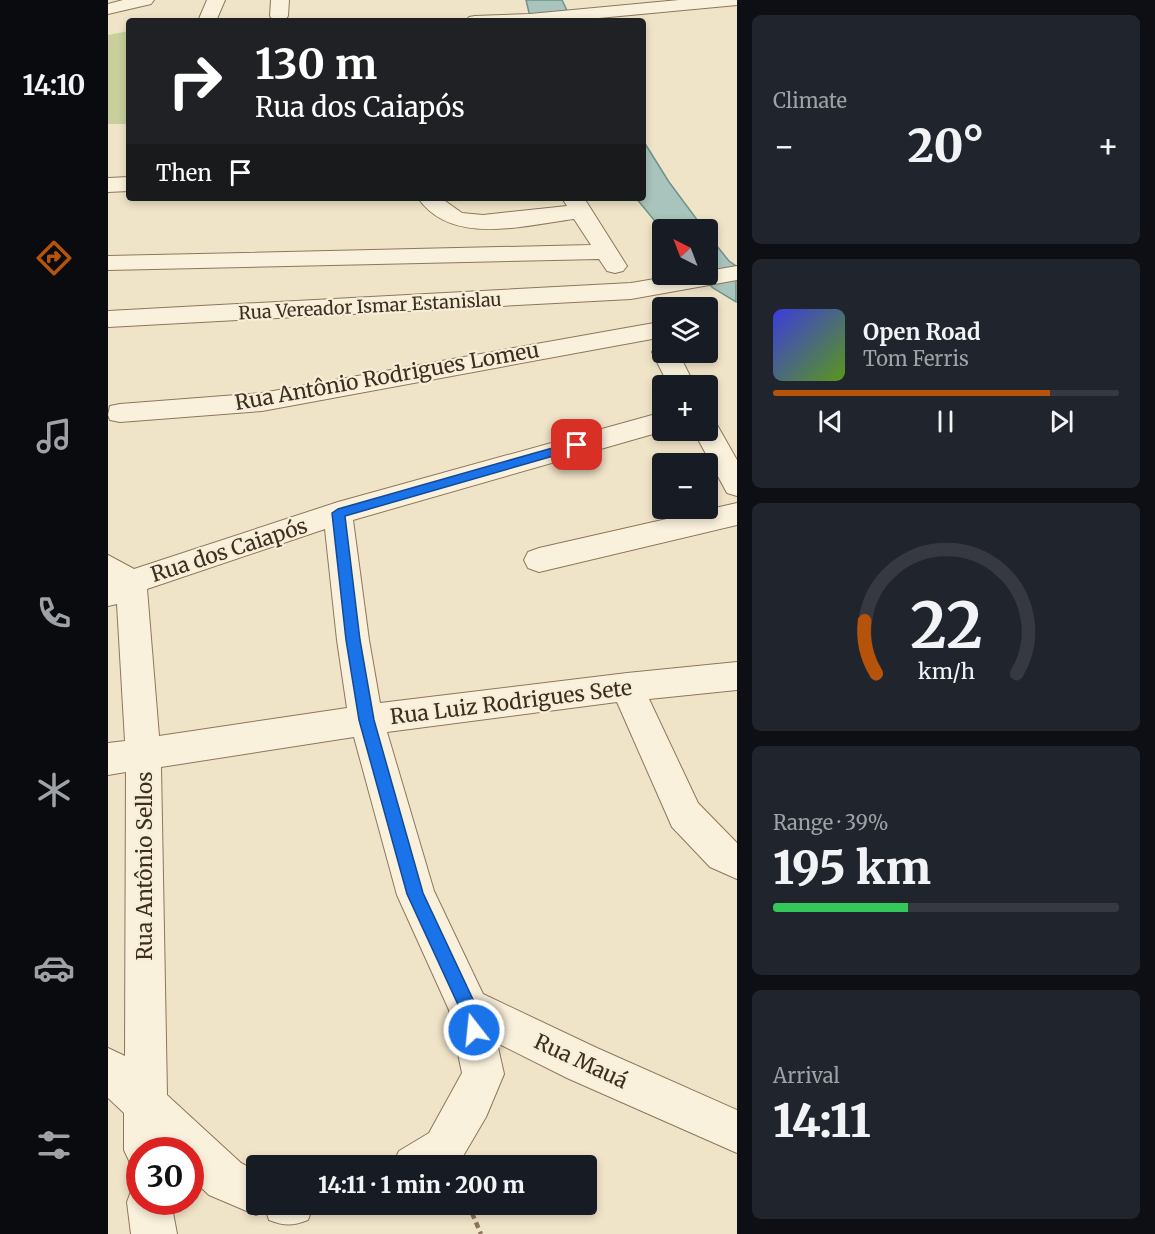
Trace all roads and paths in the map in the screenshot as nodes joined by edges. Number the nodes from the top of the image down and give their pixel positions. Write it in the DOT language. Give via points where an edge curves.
graph roads {
  1 [pos="145,0"];
  2 [pos="216,0"];
  3 [pos="473,0"];
  4 [pos="729,6"];
  5 [pos="108,9"];
  6 [pos="208,18"];
  7 [pos="476,18"];
  8 [pos="544,18"];
  9 [pos="126,184"];
  10 [pos="108,185"];
  11 [pos="432,201"];
  12 [pos="577,205"];
  13 [pos="607,252"];
  14 [pos="108,263"];
  15 [pos="736,273"];
  16 [pos="631,291"];
  17 [pos="108,319"];
  18 [pos="652,328"];
  19 [pos="652,343"];
  20 [pos="120,413"];
  21 [pos="652,425"];
  22 [pos="712,441"];
  23 [pos="736,486"];
  24 [pos="338,513"];
  25 [pos="736,514"];
  26 [pos="539,560"];
  27 [pos="113,585"];
  28 [pos="736,676"];
  29 [pos="627,687"];
  30 [pos="366,720"];
  31 [pos="143,755"];
  32 [pos="108,759"];
  33 [pos="736,861"];
  34 [pos="469,1008"];
  35 [pos="108,1069"];
  36 [pos="146,1107"];
  37 [pos="736,1132"];
  38 [pos="146,1137"];
  39 [pos="432,1155"];
  40 [pos="246,1188"];
  41 [pos="151,1215"];
  42 [pos="473,1215"];
  43 [pos="154,1234"];
  44 [pos="481,1234"];
  1 -- 5 [label="street"];
  2 -- 6 [label="street"];
  3 -- 7 [label="street"];
  4 -- 8 [label="street"];
  9 -- 10 [label="street"];
  11 -- 12 [label="street" via="452,217 466,221"];
  12 -- 13 [label="street"];
  13 -- 14 [label="street"];
  13 -- 16 [label="street"];
  15 -- 16 [label="street, Rua Vereador Ismar Estanislau"];
  16 -- 17 [label="street, Rua Vereador Ismar Estanislau"];
  16 -- 18 [label="street"];
  19 -- 20 [label="street, Rua Antônio Rodrigues Lomeu" via="595,340 262,402"];
  21 -- 24 [label="street, Rua dos Caiapós"];
  22 -- 23 [label="street"];
  24 -- 27 [label="street, Rua dos Caiapós"];
  24 -- 30 [label="street"];
  25 -- 26 [label="street"];
  27 -- 31 [label="street, Rua Antônio Sellos"];
  28 -- 29 [label="street, Rua Luiz Rodrigues Sete"];
  29 -- 30 [label="street, Rua Luiz Rodrigues Sete"];
  29 -- 33 [label="street" via="685,816 723,855"];
  30 -- 31 [label="street, Rua Luiz Rodrigues Sete"];
  30 -- 34 [label="street" via="416,894"];
  31 -- 32 [label="street, Rua Luiz Rodrigues Sete"];
  31 -- 36 [label="street, Rua Antônio Sellos"];
  34 -- 37 [label="street, Rua Mauá" via="582,1064"];
  34 -- 39 [label="street" via="483,1074 444,1148"];
  35 -- 36 [label="street"];
  36 -- 38 [label="street, Rua Antônio Sellos"];
  36 -- 40 [label="street" via="225,1179"];
  41 -- 43 [label="street"];
  42 -- 44 [label="path"];
}
